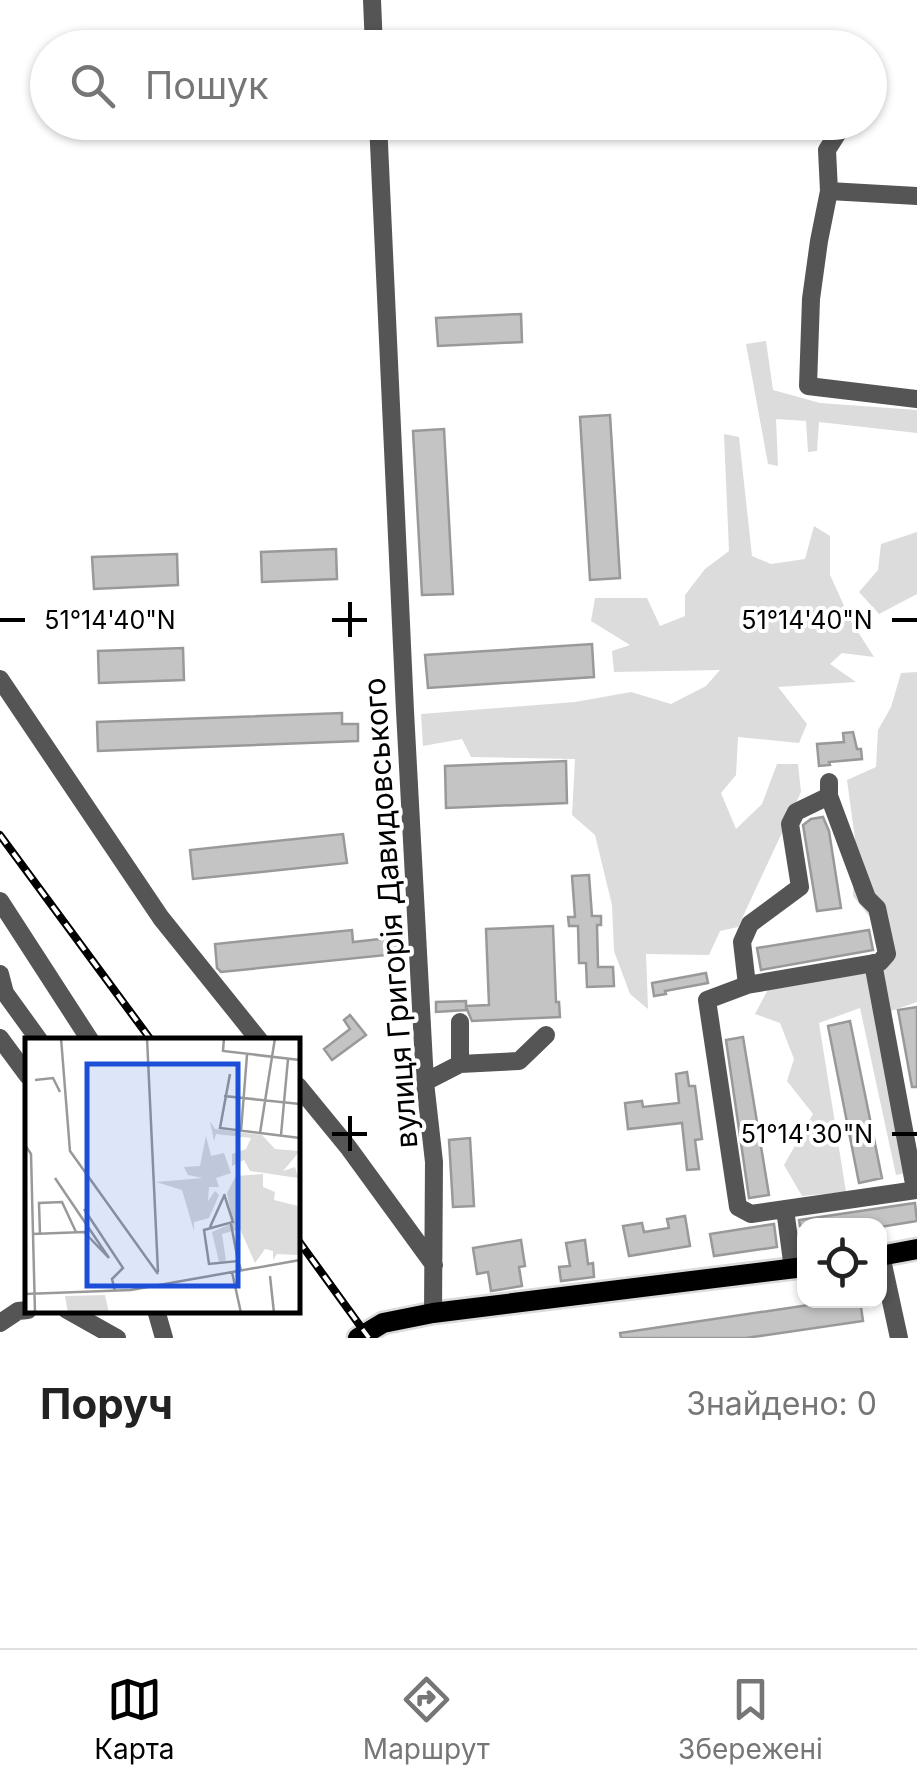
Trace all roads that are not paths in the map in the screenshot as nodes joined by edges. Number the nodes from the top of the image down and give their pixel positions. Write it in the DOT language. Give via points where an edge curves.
graph roads {
  1 [pos="372,0"];
  2 [pos="373,30"];
  3 [pos="379,140"];
  4 [pos="833,140"];
  5 [pos="829,191"];
  6 [pos="917,196"];
  7 [pos="917,399"];
  8 [pos="0,679"];
  9 [pos="0,901"];
  10 [pos="873,963"];
  11 [pos="0,974"];
  12 [pos="747,985"];
  13 [pos="460,1022"];
  14 [pos="546,1035"];
  15 [pos="0,1038"];
  16 [pos="38,1038"];
  17 [pos="89,1038"];
  18 [pos="258,1038"];
  19 [pos="460,1064"];
  20 [pos="25,1072"];
  21 [pos="426,1082"];
  22 [pos="300,1088"];
  23 [pos="916,1189"];
  24 [pos="785,1209"];
  25 [pos="917,1249"];
  26 [pos="887,1255"];
  27 [pos="797,1260"];
  28 [pos="434,1266"];
  29 [pos="797,1268"];
  30 [pos="887,1288"];
  31 [pos="25,1310"];
  32 [pos="72,1313"];
  33 [pos="157,1313"];
  34 [pos="434,1313"];
  35 [pos="0,1323"];
  36 [pos="118,1338"];
  37 [pos="164,1338"];
  38 [pos="358,1338"];
  39 [pos="898,1338"];
  1 -- 2 [label="street"];
  3 -- 21 [label="street, вулиця Григорія Давидовського"];
  4 -- 5 [label="street" via="827,150"];
  5 -- 6 [label="street"];
  5 -- 7 [label="street" via="811,298 808,386"];
  8 -- 18 [label="street" via="161,918"];
  9 -- 17 [label="street"];
  10 -- 12 [label="street"];
  10 -- 12 [label="street" via="888,954 877,908 867,898 829,789 790,824 800,887 750,924 742,942"];
  10 -- 23 [label="street"];
  11 -- 16 [label="street" via="5,993"];
  12 -- 24 [label="street" via="707,1000 738,1207 751,1214"];
  13 -- 19 [label="street"];
  14 -- 19 [label="street" via="520,1061"];
  15 -- 20 [label="street"];
  19 -- 21 [label="street"];
  21 -- 28 [label="street, вулиця Григорія Давидовського"];
  22 -- 28 [label="street"];
  23 -- 24 [label="street"];
  24 -- 27 [label="street"];
  25 -- 26 [label="main road"];
  28 -- 34 [label="street, вулиця Григорія Давидовського"];
  29 -- 34 [label="main road"];
  30 -- 39 [label="street"];
  31 -- 35 [label="street"];
  32 -- 36 [label="street"];
  33 -- 37 [label="street"];
  34 -- 38 [label="main road" via="383,1323"];
}
